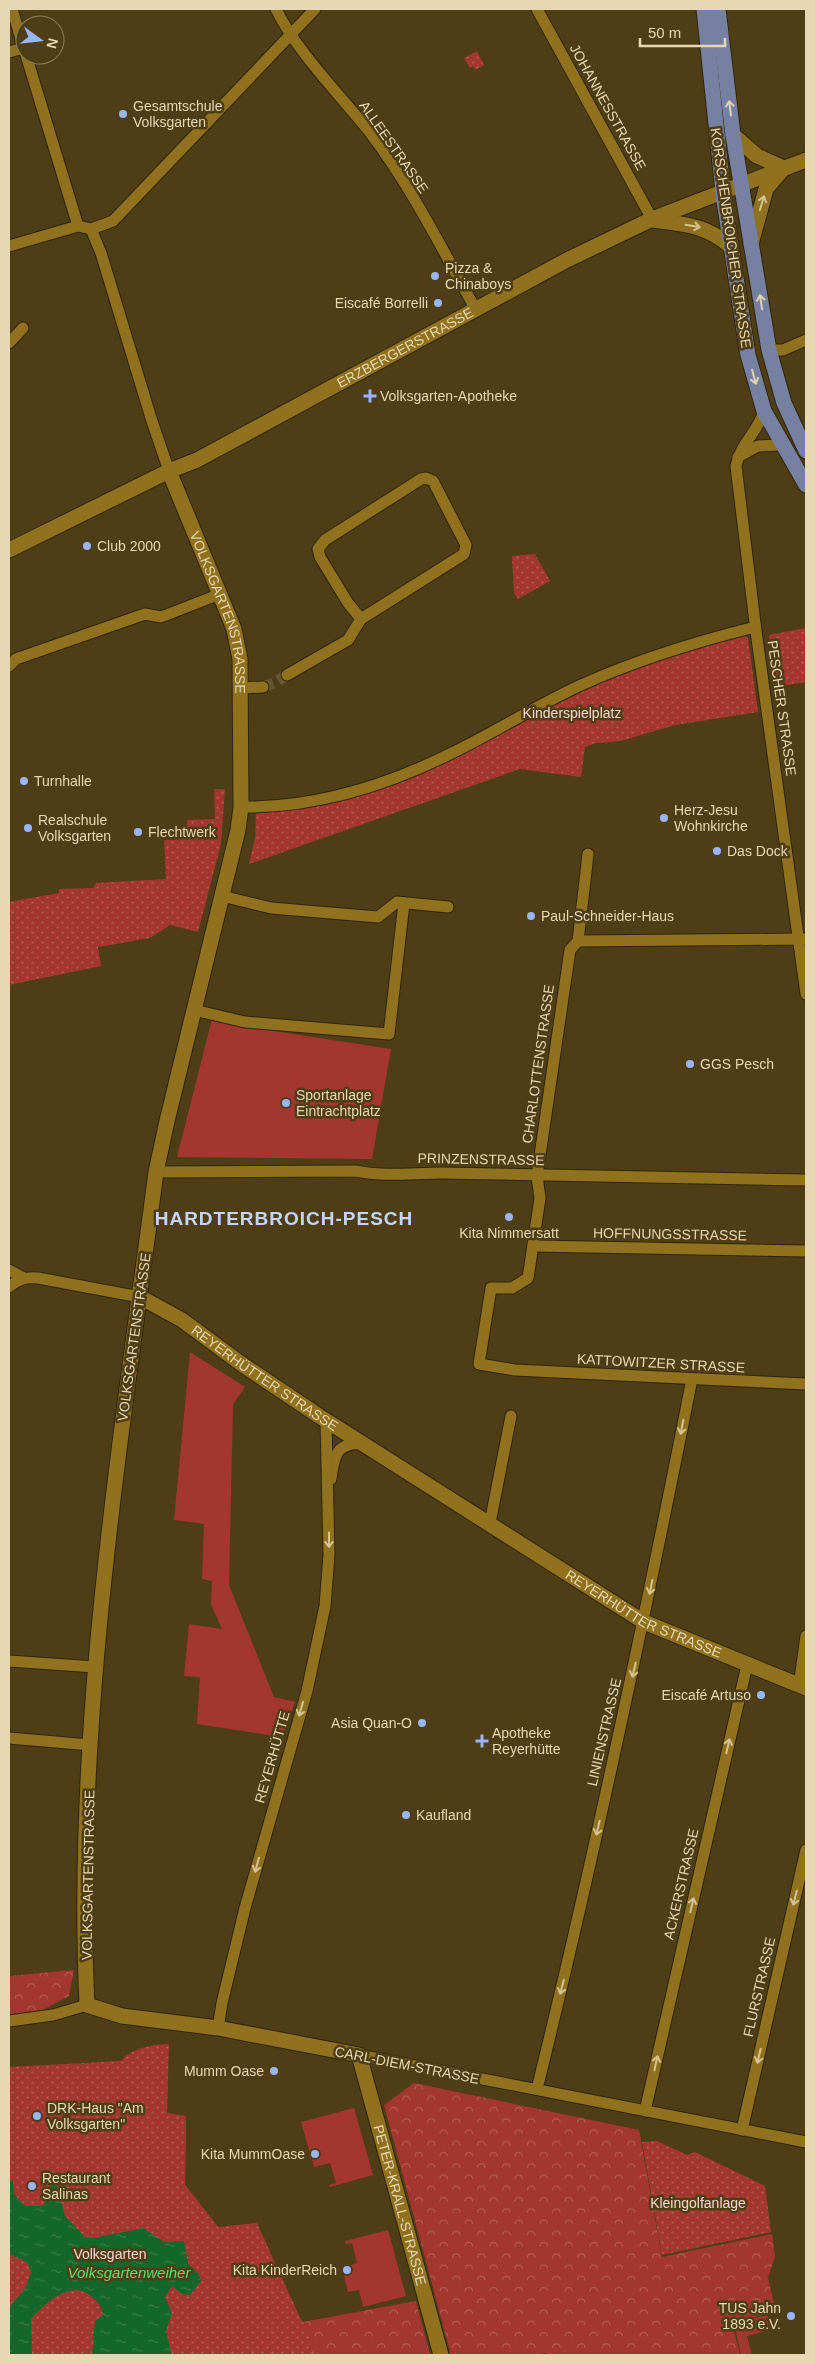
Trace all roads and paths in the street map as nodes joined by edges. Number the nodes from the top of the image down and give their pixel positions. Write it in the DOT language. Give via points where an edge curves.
graph roads {
  1 [pos="276,9"];
  2 [pos="315,9"];
  3 [pos="537,9"];
  4 [pos="704,9"];
  5 [pos="718,9"];
  6 [pos="291,35"];
  7 [pos="29,65"];
  8 [pos="733,135"];
  9 [pos="806,160"];
  10 [pos="784,168"];
  11 [pos="742,183"];
  12 [pos="722,191"];
  13 [pos="652,219"];
  14 [pos="78,226"];
  15 [pos="91,229"];
  16 [pos="752,244"];
  17 [pos="729,245"];
  18 [pos="9,246"];
  19 [pos="476,310"];
  20 [pos="23,328"];
  21 [pos="806,340"];
  22 [pos="9,343"];
  23 [pos="769,350"];
  24 [pos="764,411"];
  25 [pos="782,445"];
  26 [pos="806,451"];
  27 [pos="738,457"];
  28 [pos="169,471"];
  29 [pos="806,485"];
  30 [pos="9,550"];
  31 [pos="220,594"];
  32 [pos="361,620"];
  33 [pos="755,627"];
  34 [pos="9,666"];
  35 [pos="287,675"];
  36 [pos="263,687"];
  37 [pos="240,688"];
  38 [pos="240,807"];
  39 [pos="588,854"];
  40 [pos="222,896"];
  41 [pos="404,903"];
  42 [pos="448,907"];
  43 [pos="802,939"];
  44 [pos="578,941"];
  45 [pos="806,994"];
  46 [pos="194,1010"];
  47 [pos="156,1172"];
  48 [pos="537,1176"];
  49 [pos="806,1180"];
  50 [pos="533,1246"];
  51 [pos="806,1251"];
  52 [pos="9,1270"];
  53 [pos="24,1278"];
  54 [pos="9,1287"];
  55 [pos="140,1297"];
  56 [pos="515,1370"];
  57 [pos="692,1379"];
  58 [pos="806,1384"];
  59 [pos="511,1416"];
  60 [pos="326,1420"];
  61 [pos="365,1444"];
  62 [pos="328,1492"];
  63 [pos="490,1523"];
  64 [pos="644,1622"];
  65 [pos="806,1636"];
  66 [pos="9,1661"];
  67 [pos="747,1665"];
  68 [pos="95,1667"];
  69 [pos="802,1687"];
  70 [pos="9,1738"];
  71 [pos="90,1745"];
  72 [pos="806,1850"];
  73 [pos="87,2005"];
  74 [pos="9,2021"];
  75 [pos="218,2028"];
  76 [pos="358,2055"];
  77 [pos="537,2089"];
  78 [pos="645,2111"];
  79 [pos="742,2130"];
  80 [pos="806,2142"];
  81 [pos="441,2355"];
  1 -- 6 [label="street, ALLEESTRASSE"];
  2 -- 6 [label="street"];
  3 -- 13 [label="street, JOHANNESSTRASSE"];
  4 -- 12 [label="main road, KORSCHENBROICHER STRASSE"];
  8 -- 5 [label="main road, KORSCHENBROICHER STRASSE, one-way"];
  6 -- 15 [label="street" via="113,221"];
  6 -- 19 [label="street, ALLEESTRASSE" via="368,131 408,188"];
  7 -- 14 [label="street"];
  8 -- 10 [label="street" via="757,156"];
  8 -- 11 [label="main road, KORSCHENBROICHER STRASSE"];
  9 -- 10 [label="street, ERZBERGERSTRASSE"];
  10 -- 11 [label="street, ERZBERGERSTRASSE"];
  16 -- 10 [label="street, one-way" via="766,189"];
  11 -- 12 [label="street, ERZBERGERSTRASSE"];
  11 -- 16 [label="main road, KORSCHENBROICHER STRASSE"];
  12 -- 13 [label="street, ERZBERGERSTRASSE"];
  12 -- 17 [label="main road, KORSCHENBROICHER STRASSE"];
  13 -- 17 [label="street, one-way" via="708,230"];
  13 -- 19 [label="street, ERZBERGERSTRASSE"];
  14 -- 15 [label="street"];
  14 -- 18 [label="street"];
  15 -- 28 [label="street, VOLKSGARTENSTRASSE"];
  23 -- 16 [label="main road, KORSCHENBROICHER STRASSE, one-way"];
  17 -- 24 [label="main road, KORSCHENBROICHER STRASSE, one-way" via="748,355"];
  19 -- 28 [label="street, ERZBERGERSTRASSE" via="197,460"];
  20 -- 22 [label="street"];
  21 -- 23 [label="street" via="783,350"];
  23 -- 26 [label="main road, KORSCHENBROICHER STRASSE" via="784,403"];
  24 -- 25 [label="main road, KORSCHENBROICHER STRASSE"];
  24 -- 27 [label="street, PESCHER STRASSE" via="760,424"];
  25 -- 27 [label="street" via="758,446"];
  25 -- 29 [label="main road, KORSCHENBROICHER STRASSE"];
  27 -- 33 [label="street, PESCHER STRASSE" via="736,466"];
  28 -- 30 [label="street, ERZBERGERSTRASSE"];
  28 -- 31 [label="street, VOLKSGARTENSTRASSE"];
  31 -- 34 [label="street" via="161,617 145,614 16,659"];
  31 -- 37 [label="street, VOLKSGARTENSTRASSE" via="234,629 240,659"];
  32 -- 32 [label="street" via="318,549 325,540 426,478 433,482 466,545 464,554"];
  32 -- 35 [label="street" via="348,640"];
  33 -- 38 [label="street" via="666,651 616,670 452,754 356,791 275,807"];
  33 -- 43 [label="street, PESCHER STRASSE"];
  36 -- 37 [label="street"];
  37 -- 38 [label="street, VOLKSGARTENSTRASSE"];
  38 -- 40 [label="street, VOLKSGARTENSTRASSE" via="238,830"];
  39 -- 44 [label="street, CHARLOTTENSTRASSE"];
  40 -- 41 [label="street" via="271,908 378,917 397,902"];
  40 -- 46 [label="street, VOLKSGARTENSTRASSE"];
  41 -- 42 [label="street"];
  41 -- 46 [label="street" via="389,1034 245,1022"];
  43 -- 44 [label="street"];
  43 -- 45 [label="street, PESCHER STRASSE"];
  44 -- 48 [label="street, CHARLOTTENSTRASSE" via="570,950"];
  46 -- 47 [label="street, VOLKSGARTENSTRASSE"];
  47 -- 48 [label="street, PRINZENSTRASSE" via="356,1171 377,1175"];
  47 -- 55 [label="street, VOLKSGARTENSTRASSE"];
  48 -- 49 [label="street, PRINZENSTRASSE"];
  48 -- 50 [label="street, CHARLOTTENSTRASSE" via="540,1198"];
  50 -- 51 [label="street, HOFFNUNGSSTRASSE"];
  50 -- 56 [label="street, CHARLOTTENSTRASSE" via="528,1278 512,1288 491,1288 479,1364"];
  52 -- 53 [label="street, REYERHÜTTER STRASSE"];
  53 -- 54 [label="street"];
  53 -- 55 [label="street, REYERHÜTTER STRASSE"];
  55 -- 60 [label="street, REYERHÜTTER STRASSE" via="182,1320"];
  55 -- 68 [label="street, VOLKSGARTENSTRASSE" via="111,1510"];
  56 -- 57 [label="street, KATTOWITZER STRASSE"];
  57 -- 58 [label="street, KATTOWITZER STRASSE"];
  57 -- 64 [label="street, LINIENSTRASSE, one-way"];
  59 -- 63 [label="street"];
  60 -- 61 [label="street, REYERHÜTTER STRASSE"];
  60 -- 62 [label="street, REYERHÜTTE"];
  61 -- 62 [label="street, REYERHÜTTE" via="343,1446 336,1454"];
  61 -- 63 [label="street, REYERHÜTTER STRASSE"];
  62 -- 75 [label="street, REYERHÜTTE, one-way" via="326,1598 313,1662 245,1908"];
  63 -- 64 [label="street, REYERHÜTTER STRASSE"];
  64 -- 67 [label="street, REYERHÜTTER STRASSE"];
  64 -- 77 [label="street, LINIENSTRASSE, one-way"];
  65 -- 69 [label="street"];
  66 -- 68 [label="street"];
  67 -- 69 [label="street, REYERHÜTTER STRASSE"];
  78 -- 67 [label="street, ACKERSTRASSE, one-way"];
  68 -- 71 [label="street, VOLKSGARTENSTRASSE"];
  70 -- 71 [label="street"];
  71 -- 73 [label="street, VOLKSGARTENSTRASSE"];
  72 -- 79 [label="street, FLURSTRASSE, one-way"];
  73 -- 74 [label="street" via="54,2015"];
  73 -- 75 [label="street, CARL-DIEM-STRASSE" via="122,2016"];
  75 -- 76 [label="street, CARL-DIEM-STRASSE"];
  76 -- 77 [label="street, CARL-DIEM-STRASSE"];
  76 -- 81 [label="street, PETER-KRALL-STRASSE"];
  77 -- 78 [label="street, CARL-DIEM-STRASSE"];
  78 -- 79 [label="street, CARL-DIEM-STRASSE"];
  79 -- 80 [label="street, CARL-DIEM-STRASSE"];
}
